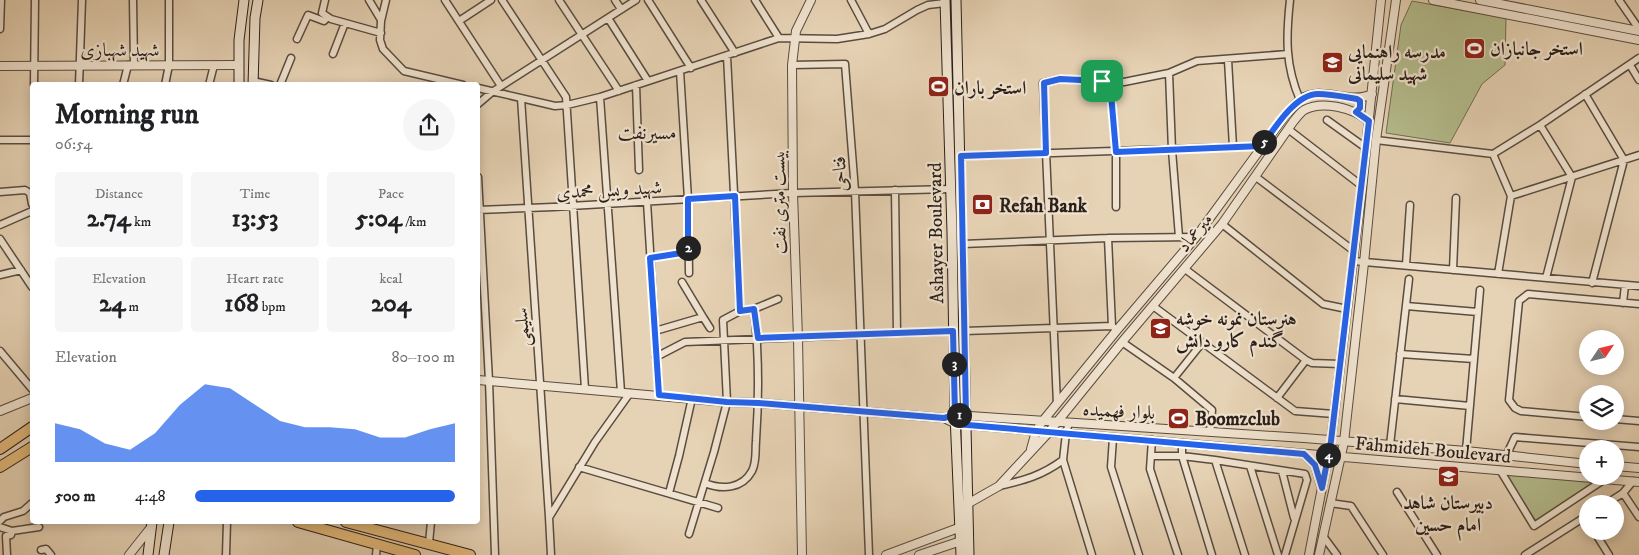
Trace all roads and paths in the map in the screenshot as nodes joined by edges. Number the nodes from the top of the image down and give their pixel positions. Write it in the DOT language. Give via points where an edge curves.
graph roads {
  1 [pos="1,0"];
  2 [pos="35,0"];
  3 [pos="82,0"];
  4 [pos="133,0"];
  5 [pos="169,0"];
  6 [pos="244,0"];
  7 [pos="258,0"];
  8 [pos="326,0"];
  9 [pos="369,0"];
  10 [pos="386,0"];
  11 [pos="445,0"];
  12 [pos="491,0"];
  13 [pos="559,0"];
  14 [pos="616,0"];
  15 [pos="636,0"];
  16 [pos="648,0"];
  17 [pos="701,0"];
  18 [pos="755,0"];
  19 [pos="811,0"];
  20 [pos="851,0"];
  21 [pos="956,0"];
  22 [pos="1290,0"];
  23 [pos="1381,0"];
  24 [pos="1396,0"];
  25 [pos="1433,0"];
  26 [pos="1480,0"];
  27 [pos="1628,0"];
  28 [pos="504,1"];
  29 [pos="945,2"];
  30 [pos="1621,2"];
  31 [pos="621,9"];
  32 [pos="328,17"];
  33 [pos="608,18"];
  34 [pos="382,20"];
  35 [pos="459,21"];
  36 [pos="345,23"];
  37 [pos="0,29"];
  38 [pos="1639,30"];
  39 [pos="381,34"];
  40 [pos="582,34"];
  41 [pos="870,34"];
  42 [pos="779,38"];
  43 [pos="795,38"];
  44 [pos="297,39"];
  45 [pos="1639,40"];
  46 [pos="735,53"];
  47 [pos="333,54"];
  48 [pos="1288,54"];
  49 [pos="727,56"];
  50 [pos="291,58"];
  51 [pos="1639,58"];
  52 [pos="542,59"];
  53 [pos="1228,60"];
  54 [pos="80,65"];
  55 [pos="131,65"];
  56 [pos="169,65"];
  57 [pos="214,65"];
  58 [pos="239,65"];
  59 [pos="792,65"];
  60 [pos="1630,65"];
  61 [pos="0,66"];
  62 [pos="33,66"];
  63 [pos="690,68"];
  64 [pos="680,71"];
  65 [pos="1169,73"];
  66 [pos="1639,80"];
  67 [pos="34,82"];
  68 [pos="79,82"];
  69 [pos="124,82"];
  70 [pos="165,82"];
  71 [pos="210,82"];
  72 [pos="239,82"];
  73 [pos="253,82"];
  74 [pos="281,82"];
  75 [pos="450,82"];
  76 [pos="648,82"];
  77 [pos="1110,82"];
  78 [pos="636,85"];
  79 [pos="502,86"];
  80 [pos="480,89"];
  81 [pos="619,91"];
  82 [pos="492,92"];
  83 [pos="1372,94"];
  84 [pos="1585,94"];
  85 [pos="600,97"];
  86 [pos="521,98"];
  87 [pos="1357,99"];
  88 [pos="1300,100"];
  89 [pos="480,102"];
  90 [pos="567,106"];
  91 [pos="1356,112"];
  92 [pos="1327,120"];
  93 [pos="1369,121"];
  94 [pos="1540,125"];
  95 [pos="1288,129"];
  96 [pos="0,140"];
  97 [pos="30,140"];
  98 [pos="1376,140"];
  99 [pos="1262,146"];
  100 [pos="1232,147"];
  101 [pos="1366,148"];
  102 [pos="1172,150"];
  103 [pos="1116,152"];
  104 [pos="1046,153"];
  105 [pos="1493,154"];
  106 [pos="1639,155"];
  107 [pos="961,156"];
  108 [pos="1624,160"];
  109 [pos="639,170"];
  110 [pos="1256,177"];
  111 [pos="1572,177"];
  112 [pos="1362,186"];
  113 [pos="951,189"];
  114 [pos="895,190"];
  115 [pos="855,191"];
  116 [pos="0,192"];
  117 [pos="30,192"];
  118 [pos="793,193"];
  119 [pos="735,196"];
  120 [pos="1511,196"];
  121 [pos="1456,198"];
  122 [pos="688,199"];
  123 [pos="647,202"];
  124 [pos="606,204"];
  125 [pos="1410,204"];
  126 [pos="573,206"];
  127 [pos="1116,207"];
  128 [pos="528,208"];
  129 [pos="480,210"];
  130 [pos="30,212"];
  131 [pos="1222,224"];
  132 [pos="0,225"];
  133 [pos="1179,237"];
  134 [pos="1196,237"];
  135 [pos="1108,238"];
  136 [pos="0,239"];
  137 [pos="1050,240"];
  138 [pos="480,244"];
  139 [pos="963,244"];
  140 [pos="1354,250"];
  141 [pos="688,252"];
  142 [pos="650,258"];
  143 [pos="1353,261"];
  144 [pos="1364,263"];
  145 [pos="1406,265"];
  146 [pos="1185,269"];
  147 [pos="21,270"];
  148 [pos="1453,270"];
  149 [pos="689,273"];
  150 [pos="1498,274"];
  151 [pos="0,275"];
  152 [pos="1546,278"];
  153 [pos="1409,279"];
  154 [pos="682,282"];
  155 [pos="1592,282"];
  156 [pos="30,284"];
  157 [pos="1625,285"];
  158 [pos="1639,286"];
  159 [pos="1480,290"];
  160 [pos="778,299"];
  161 [pos="1624,302"];
  162 [pos="1639,304"];
  163 [pos="1153,306"];
  164 [pos="1406,306"];
  165 [pos="754,309"];
  166 [pos="1348,309"];
  167 [pos="740,311"];
  168 [pos="1478,312"];
  169 [pos="703,317"];
  170 [pos="710,328"];
  171 [pos="1054,328"];
  172 [pos="1114,328"];
  173 [pos="654,331"];
  174 [pos="953,331"];
  175 [pos="964,331"];
  176 [pos="897,333"];
  177 [pos="861,336"];
  178 [pos="758,338"];
  179 [pos="798,338"];
  180 [pos="724,339"];
  181 [pos="1122,342"];
  182 [pos="1202,343"];
  183 [pos="1104,345"];
  184 [pos="0,351"];
  185 [pos="1114,352"];
  186 [pos="1400,354"];
  187 [pos="656,357"];
  188 [pos="1474,359"];
  189 [pos="1306,360"];
  190 [pos="1340,364"];
  191 [pos="1174,378"];
  192 [pos="480,380"];
  193 [pos="488,381"];
  194 [pos="539,385"];
  195 [pos="30,387"];
  196 [pos="585,389"];
  197 [pos="621,392"];
  198 [pos="630,393"];
  199 [pos="659,395"];
  200 [pos="692,398"];
  201 [pos="1277,398"];
  202 [pos="30,399"];
  203 [pos="1395,399"];
  204 [pos="727,402"];
  205 [pos="759,403"];
  206 [pos="1056,405"];
  207 [pos="799,406"];
  208 [pos="1470,406"];
  209 [pos="0,411"];
  210 [pos="864,411"];
  211 [pos="1334,414"];
  212 [pos="1579,416"];
  213 [pos="955,419"];
  214 [pos="966,420"];
  215 [pos="1624,420"];
  216 [pos="1639,421"];
  217 [pos="1042,422"];
  218 [pos="1057,422"];
  219 [pos="1069,423"];
  220 [pos="30,428"];
  221 [pos="1036,431"];
  222 [pos="1049,432"];
  223 [pos="1210,432"];
  224 [pos="1066,433"];
  225 [pos="1113,438"];
  226 [pos="1152,440"];
  227 [pos="1331,441"];
  228 [pos="1344,442"];
  229 [pos="1182,443"];
  230 [pos="1390,445"];
  231 [pos="1639,447"];
  232 [pos="30,448"];
  233 [pos="0,449"];
  234 [pos="1030,450"];
  235 [pos="1466,451"];
  236 [pos="1298,454"];
  237 [pos="1151,456"];
  238 [pos="1182,456"];
  239 [pos="1328,456"];
  240 [pos="1506,456"];
  241 [pos="1340,457"];
  242 [pos="1063,460"];
  243 [pos="1214,460"];
  244 [pos="1579,463"];
  245 [pos="1250,466"];
  246 [pos="0,467"];
  247 [pos="579,467"];
  248 [pos="1624,467"];
  249 [pos="1639,468"];
  250 [pos="1500,470"];
  251 [pos="1282,471"];
  252 [pos="1579,477"];
  253 [pos="1636,482"];
  254 [pos="705,483"];
  255 [pos="1596,485"];
  256 [pos="999,486"];
  257 [pos="1322,488"];
  258 [pos="1396,492"];
  259 [pos="668,493"];
  260 [pos="1623,493"];
  261 [pos="1620,495"];
  262 [pos="699,502"];
  263 [pos="1330,503"];
  264 [pos="969,504"];
  265 [pos="30,505"];
  266 [pos="718,508"];
  267 [pos="549,517"];
  268 [pos="1639,517"];
  269 [pos="1295,519"];
  270 [pos="0,521"];
  271 [pos="1579,523"];
  272 [pos="152,524"];
  273 [pos="169,524"];
  274 [pos="176,524"];
  275 [pos="227,524"];
  276 [pos="304,524"];
  277 [pos="354,524"];
  278 [pos="430,524"];
  279 [pos="0,527"];
  280 [pos="39,527"];
  281 [pos="961,527"];
  282 [pos="12,531"];
  283 [pos="688,534"];
  284 [pos="1323,536"];
  285 [pos="166,538"];
  286 [pos="1600,540"];
  287 [pos="961,541"];
  288 [pos="429,543"];
  289 [pos="41,550"];
  290 [pos="376,550"];
  291 [pos="7,555"];
  292 [pos="50,555"];
  293 [pos="129,555"];
  294 [pos="148,555"];
  295 [pos="164,555"];
  296 [pos="226,555"];
  297 [pos="415,555"];
  298 [pos="470,555"];
  299 [pos="494,555"];
  300 [pos="550,555"];
  301 [pos="802,555"];
  302 [pos="869,555"];
  303 [pos="886,555"];
  304 [pos="919,555"];
  305 [pos="961,555"];
  306 [pos="969,555"];
  307 [pos="1092,555"];
  308 [pos="1139,555"];
  309 [pos="1178,555"];
  310 [pos="1212,555"];
  311 [pos="1245,555"];
  312 [pos="1278,555"];
  313 [pos="1285,555"];
  314 [pos="1309,555"];
  315 [pos="1319,555"];
  316 [pos="1337,555"];
  317 [pos="1383,555"];
  318 [pos="1437,555"];
  319 [pos="1525,555"];
  320 [pos="1609,555"];
  1 -- 37 [label="street"];
  2 -- 62 [label="street"];
  3 -- 54 [label="street"];
  4 -- 55 [label="street"];
  5 -- 56 [label="street"];
  6 -- 58 [label="main road"];
  7 -- 73 [label="main road"];
  8 -- 32 [label="street" via="322,13"];
  9 -- 34 [label="street"];
  10 -- 34 [label="street"];
  11 -- 35 [label="street"];
  12 -- 35 [label="street"];
  13 -- 40 [label="street"];
  14 -- 31 [label="street"];
  15 -- 31 [label="street"];
  16 -- 63 [label="street"];
  17 -- 46 [label="street"];
  18 -- 42 [label="street"];
  19 -- 43 [label="street, بیست متری نفت"];
  20 -- 41 [label="street"];
  21 -- 107 [label="main road, Ashayer Boulevard"];
  22 -- 48 [label="street"];
  23 -- 83 [label="street"];
  24 -- 98 [label="street"];
  25 -- 45 [label="street"];
  26 -- 38 [label="street"];
  27 -- 30 [label="street"];
  28 -- 52 [label="street"];
  29 -- 41 [label="street" via="928,5"];
  29 -- 113 [label="main road, Ashayer Boulevard"];
  30 -- 38 [label="street"];
  31 -- 33 [label="street"];
  32 -- 36 [label="street"];
  32 -- 44 [label="street" via="324,21 308,15"];
  33 -- 40 [label="street"];
  33 -- 76 [label="street"];
  34 -- 39 [label="street"];
  35 -- 79 [label="street"];
  36 -- 39 [label="street"];
  36 -- 47 [label="street"];
  39 -- 75 [label="street" via="383,49 404,71"];
  40 -- 52 [label="street"];
  40 -- 81 [label="street"];
  41 -- 43 [label="street"];
  42 -- 43 [label="street"];
  42 -- 46 [label="street"];
  43 -- 59 [label="street, بیست متری نفت"];
  46 -- 49 [label="street"];
  48 -- 53 [label="street"];
  48 -- 88 [label="street" via="1288,66"];
  49 -- 63 [label="street"];
  49 -- 119 [label="street"];
  50 -- 74 [label="street"];
  51 -- 60 [label="street"];
  52 -- 79 [label="street"];
  52 -- 90 [label="street" via="562,88"];
  53 -- 65 [label="street" via="1197,62"];
  53 -- 100 [label="street"];
  54 -- 55 [label="street, شهید شهبازی"];
  54 -- 62 [label="street, شهید شهبازی"];
  54 -- 68 [label="street"];
  55 -- 56 [label="street, شهید شهبازی"];
  55 -- 69 [label="street"];
  56 -- 57 [label="street, شهید شهبازی"];
  56 -- 70 [label="street"];
  57 -- 58 [label="street, شهید شهبازی"];
  57 -- 71 [label="street"];
  58 -- 72 [label="main road"];
  59 -- 115 [label="street, فتاحی" via="845,64"];
  59 -- 118 [label="street, بیست متری نفت"];
  60 -- 66 [label="street"];
  60 -- 84 [label="street"];
  61 -- 62 [label="street, شهید شهبازی"];
  62 -- 67 [label="street"];
  63 -- 64 [label="street"];
  64 -- 76 [label="street"];
  64 -- 122 [label="street"];
  65 -- 77 [label="street"];
  65 -- 102 [label="street"];
  76 -- 78 [label="street"];
  77 -- 103 [label="street"];
  77 -- 104 [label="street" via="1060,79 1044,83"];
  78 -- 81 [label="street"];
  78 -- 109 [label="street"];
  79 -- 82 [label="street"];
  80 -- 82 [label="street"];
  81 -- 85 [label="street"];
  82 -- 86 [label="street"];
  82 -- 89 [label="street"];
  83 -- 87 [label="street"];
  83 -- 93 [label="street"];
  84 -- 94 [label="street"];
  84 -- 108 [label="street"];
  85 -- 90 [label="street"];
  85 -- 124 [label="street"];
  86 -- 90 [label="street"];
  86 -- 128 [label="street, سلیمی"];
  87 -- 88 [label="street" via="1317,94"];
  87 -- 91 [label="street" via="1361,105"];
  88 -- 99 [label="street, میرعماد"];
  90 -- 126 [label="street"];
  91 -- 93 [label="street, میرعماد"];
  91 -- 95 [label="street, میرعماد" via="1315,106 1302,111"];
  92 -- 101 [label="street"];
  93 -- 101 [label="street"];
  94 -- 105 [label="street"];
  94 -- 111 [label="street"];
  95 -- 110 [label="street, میرعماد"];
  95 -- 112 [label="street"];
  96 -- 97 [label="street"];
  98 -- 105 [label="street"];
  98 -- 144 [label="street"];
  99 -- 100 [label="street"];
  99 -- 134 [label="street, میرعماد"];
  100 -- 102 [label="street"];
  101 -- 112 [label="street"];
  102 -- 103 [label="street"];
  102 -- 133 [label="street"];
  103 -- 104 [label="street"];
  103 -- 127 [label="street"];
  104 -- 107 [label="street"];
  104 -- 137 [label="street"];
  105 -- 120 [label="street"];
  106 -- 108 [label="street"];
  107 -- 139 [label="main road, Ashayer Boulevard"];
  108 -- 111 [label="street"];
  108 -- 155 [label="street"];
  110 -- 131 [label="street, میرعماد"];
  110 -- 140 [label="street"];
  111 -- 120 [label="street"];
  111 -- 152 [label="street"];
  112 -- 140 [label="street"];
  113 -- 114 [label="street, شهید ویس محمدی"];
  113 -- 174 [label="main road, Ashayer Boulevard"];
  114 -- 115 [label="street, شهید ویس محمدی"];
  114 -- 176 [label="street"];
  115 -- 118 [label="street, شهید ویس محمدی"];
  115 -- 177 [label="street, فتاحی"];
  116 -- 117 [label="street"];
  118 -- 119 [label="street, شهید ویس محمدی"];
  118 -- 179 [label="street, بیست متری نفت"];
  119 -- 122 [label="street, شهید ویس محمدی"];
  119 -- 167 [label="street"];
  120 -- 150 [label="street"];
  121 -- 148 [label="street"];
  122 -- 123 [label="street, شهید ویس محمدی"];
  122 -- 141 [label="street"];
  123 -- 124 [label="street, شهید ویس محمدی"];
  123 -- 142 [label="street"];
  124 -- 126 [label="street, شهید ویس محمدی"];
  124 -- 197 [label="street"];
  125 -- 145 [label="street"];
  126 -- 128 [label="street, شهید ویس محمدی"];
  126 -- 196 [label="street"];
  128 -- 129 [label="street, شهید ویس محمدی"];
  128 -- 194 [label="street, سلیمی"];
  130 -- 132 [label="street"];
  131 -- 146 [label="street, میرعماد"];
  131 -- 166 [label="street" via="1323,304"];
  133 -- 134 [label="street"];
  133 -- 135 [label="street"];
  134 -- 172 [label="street, میرعماد"];
  135 -- 137 [label="street"];
  135 -- 172 [label="street"];
  136 -- 147 [label="street"];
  137 -- 139 [label="street"];
  137 -- 171 [label="street"];
  138 -- 193 [label="street"];
  139 -- 175 [label="main road, Ashayer Boulevard"];
  140 -- 143 [label="street"];
  141 -- 142 [label="street"];
  141 -- 149 [label="street"];
  142 -- 173 [label="street"];
  143 -- 144 [label="street"];
  143 -- 166 [label="street"];
  144 -- 145 [label="street"];
  144 -- 228 [label="street"];
  145 -- 148 [label="street"];
  146 -- 163 [label="street, میرعماد"];
  146 -- 189 [label="street"];
  147 -- 151 [label="street"];
  147 -- 156 [label="street"];
  148 -- 150 [label="street"];
  150 -- 152 [label="street"];
  152 -- 155 [label="street"];
  153 -- 164 [label="street"];
  154 -- 169 [label="street"];
  155 -- 157 [label="street"];
  157 -- 158 [label="street"];
  157 -- 161 [label="street"];
  159 -- 168 [label="street"];
  160 -- 165 [label="street"];
  161 -- 162 [label="street"];
  161 -- 212 [label="street" via="1528,294 1519,301 1509,400 1521,411"];
  163 -- 181 [label="street, میرعماد"];
  163 -- 182 [label="street"];
  164 -- 168 [label="street"];
  164 -- 186 [label="street"];
  165 -- 167 [label="street"];
  165 -- 178 [label="street"];
  166 -- 190 [label="street"];
  167 -- 180 [label="street" via="723,320"];
  168 -- 188 [label="street"];
  169 -- 170 [label="street"];
  169 -- 173 [label="street"];
  171 -- 172 [label="street"];
  171 -- 175 [label="street"];
  171 -- 206 [label="street"];
  172 -- 183 [label="street, میرعماد"];
  173 -- 187 [label="street"];
  174 -- 176 [label="street"];
  174 -- 213 [label="main road, Ashayer Boulevard"];
  175 -- 214 [label="main road, Ashayer Boulevard"];
  176 -- 177 [label="street"];
  177 -- 179 [label="street"];
  177 -- 210 [label="street, فتاحی"];
  178 -- 179 [label="street"];
  178 -- 180 [label="street"];
  178 -- 205 [label="street"];
  179 -- 207 [label="street, بیست متری نفت"];
  180 -- 187 [label="street" via="685,342"];
  180 -- 204 [label="street"];
  181 -- 185 [label="street, میرعماد"];
  181 -- 191 [label="street"];
  182 -- 191 [label="street"];
  182 -- 201 [label="street"];
  183 -- 185 [label="street"];
  183 -- 206 [label="street, میرعماد"];
  184 -- 195 [label="street"];
  185 -- 218 [label="street, میرعماد"];
  186 -- 188 [label="street"];
  186 -- 203 [label="street"];
  187 -- 199 [label="street"];
  188 -- 208 [label="street"];
  189 -- 190 [label="street" via="1312,364"];
  189 -- 201 [label="street"];
  190 -- 211 [label="street"];
  191 -- 223 [label="street" via="1212,410"];
  192 -- 193 [label="street"];
  193 -- 194 [label="street"];
  193 -- 299 [label="street"];
  194 -- 196 [label="street"];
  194 -- 267 [label="street, سلیمی"];
  196 -- 197 [label="street"];
  197 -- 198 [label="street"];
  198 -- 199 [label="street"];
  198 -- 247 [label="street"];
  199 -- 200 [label="street"];
  200 -- 204 [label="street"];
  200 -- 259 [label="street" via="680,456"];
  201 -- 211 [label="street" via="1294,411"];
  202 -- 209 [label="street"];
  203 -- 208 [label="street"];
  203 -- 230 [label="street"];
  204 -- 205 [label="street"];
  204 -- 254 [label="street"];
  205 -- 207 [label="street"];
  205 -- 254 [label="street" via="756,461 752,471 743,482 731,487"];
  206 -- 217 [label="street, میرعماد"];
  207 -- 210 [label="street"];
  207 -- 301 [label="street, بیست متری نفت"];
  208 -- 235 [label="street"];
  210 -- 213 [label="street"];
  210 -- 302 [label="street, فتاحی"];
  211 -- 227 [label="street"];
  213 -- 214 [label="street"];
  213 -- 281 [label="main road, Ashayer Boulevard"];
  214 -- 217 [label="street, بلوار فهمیده"];
  214 -- 221 [label="street, Fahmideh Boulevard"];
  214 -- 264 [label="main road, Ashayer Boulevard"];
  215 -- 216 [label="street"];
  217 -- 218 [label="street, بلوار فهمیده"];
  217 -- 221 [label="street, میرعماد"];
  218 -- 219 [label="street, بلوار فهمیده"];
  218 -- 222 [label="street, میرعماد"];
  219 -- 223 [label="street, بلوار فهمیده"];
  219 -- 224 [label="street"];
  220 -- 233 [label="main road"];
  221 -- 222 [label="street, Fahmideh Boulevard"];
  221 -- 234 [label="street, میرعماد"];
  222 -- 224 [label="street, Fahmideh Boulevard"];
  222 -- 234 [label="street, میرعماد"];
  223 -- 227 [label="street, بلوار فهمیده"];
  224 -- 225 [label="street, Fahmideh Boulevard"];
  224 -- 242 [label="street"];
  225 -- 226 [label="street, Fahmideh Boulevard"];
  225 -- 308 [label="street" via="1111,467"];
  226 -- 229 [label="street, Fahmideh Boulevard"];
  226 -- 237 [label="street"];
  227 -- 228 [label="street, بلوار فهمیده"];
  227 -- 239 [label="street"];
  228 -- 230 [label="street, Fahmideh Boulevard"];
  228 -- 241 [label="street"];
  229 -- 236 [label="street, Fahmideh Boulevard"];
  229 -- 238 [label="street"];
  230 -- 235 [label="street, Fahmideh Boulevard"];
  231 -- 240 [label="street" via="1515,437"];
  232 -- 246 [label="main road"];
  234 -- 256 [label="street, میرعماد"];
  235 -- 240 [label="street, Fahmideh Boulevard"];
  236 -- 239 [label="street, Fahmideh Boulevard"];
  236 -- 257 [label="street" via="1304,454 1313,463"];
  237 -- 238 [label="street"];
  237 -- 309 [label="street" via="1150,470"];
  238 -- 243 [label="street"];
  238 -- 310 [label="street"];
  239 -- 241 [label="street, Fahmideh Boulevard"];
  239 -- 257 [label="street"];
  240 -- 244 [label="street, Fahmideh Boulevard"];
  241 -- 250 [label="street, Fahmideh Boulevard"];
  241 -- 263 [label="street"];
  242 -- 256 [label="street" via="1047,472"];
  242 -- 307 [label="street"];
  243 -- 245 [label="street"];
  243 -- 311 [label="street"];
  245 -- 251 [label="street"];
  245 -- 312 [label="street"];
  247 -- 259 [label="street"];
  247 -- 267 [label="street"];
  248 -- 249 [label="street"];
  250 -- 252 [label="street, Fahmideh Boulevard"];
  250 -- 255 [label="street" via="1534,526"];
  251 -- 269 [label="street"];
  251 -- 269 [label="street" via="1307,477"];
  253 -- 260 [label="street"];
  254 -- 262 [label="street"];
  256 -- 264 [label="street, میرعماد"];
  257 -- 314 [label="street"];
  258 -- 318 [label="street"];
  259 -- 262 [label="street"];
  260 -- 261 [label="street"];
  260 -- 268 [label="street"];
  262 -- 266 [label="street"];
  262 -- 283 [label="street"];
  263 -- 284 [label="street"];
  263 -- 317 [label="street" via="1351,506"];
  264 -- 306 [label="main road, Ashayer Boulevard"];
  265 -- 270 [label="street"];
  267 -- 300 [label="street, سلیمی"];
  269 -- 313 [label="street"];
  271 -- 319 [label="street"];
  272 -- 293 [label="street"];
  272 -- 294 [label="main road"];
  273 -- 285 [label="main road"];
  274 -- 285 [label="main road"];
  275 -- 296 [label="street"];
  276 -- 290 [label="main road"];
  277 -- 288 [label="main road"];
  278 -- 288 [label="street"];
  279 -- 282 [label="street"];
  280 -- 282 [label="street"];
  281 -- 287 [label="main road, Ashayer Boulevard"];
  281 -- 303 [label="street"];
  282 -- 291 [label="street" via="6,536"];
  284 -- 315 [label="street"];
  284 -- 316 [label="street"];
  285 -- 295 [label="main road"];
  286 -- 320 [label="street"];
  287 -- 304 [label="street"];
  287 -- 305 [label="main road, Ashayer Boulevard"];
  288 -- 298 [label="main road"];
  289 -- 292 [label="street" via="46,549"];
  290 -- 297 [label="main road"];
}
